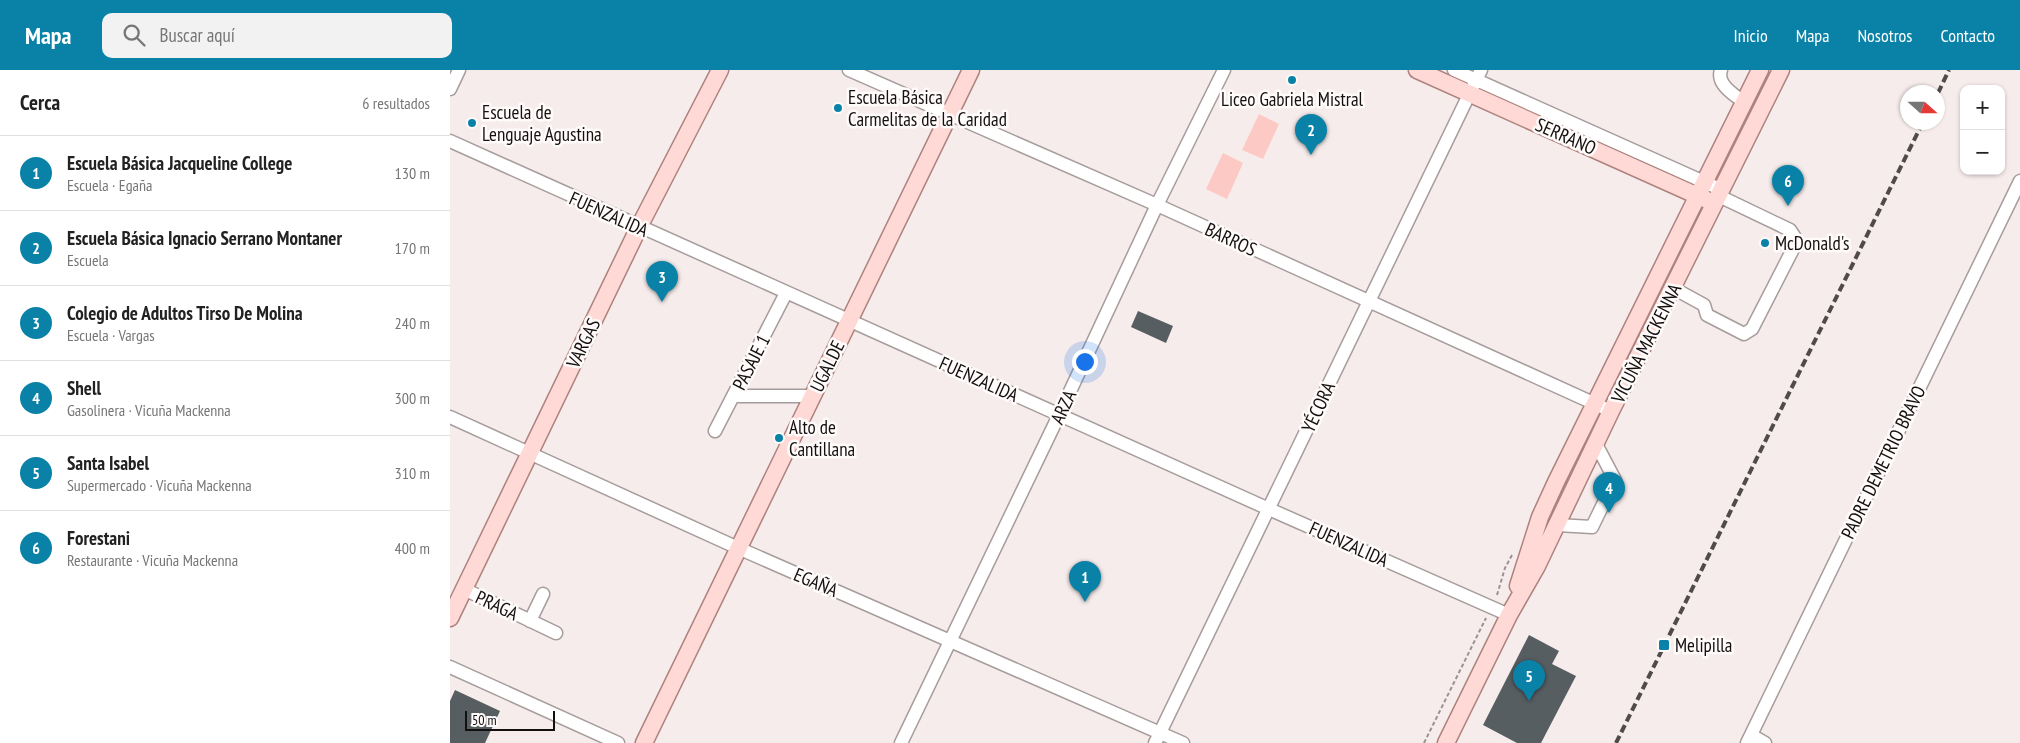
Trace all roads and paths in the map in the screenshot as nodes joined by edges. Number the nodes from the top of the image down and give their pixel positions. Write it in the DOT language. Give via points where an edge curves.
graph roads {
  1 [pos="459,70"];
  2 [pos="720,70"];
  3 [pos="849,70"];
  4 [pos="971,70"];
  5 [pos="1224,70"];
  6 [pos="1417,70"];
  7 [pos="1454,70"];
  8 [pos="1721,70"];
  9 [pos="1760,70"];
  10 [pos="1781,70"];
  11 [pos="1476,81"];
  12 [pos="450,89"];
  13 [pos="1744,102"];
  14 [pos="950,115"];
  15 [pos="450,142"];
  16 [pos="2020,181"];
  17 [pos="1701,188"];
  18 [pos="1719,196"];
  19 [pos="1157,205"];
  20 [pos="639,227"];
  21 [pos="1673,288"];
  22 [pos="786,293"];
  23 [pos="1368,302"];
  24 [pos="849,322"];
  25 [pos="734,396"];
  26 [pos="812,396"];
  27 [pos="1594,403"];
  28 [pos="1611,410"];
  29 [pos="1059,415"];
  30 [pos="450,417"];
  31 [pos="715,431"];
  32 [pos="1596,444"];
  33 [pos="530,454"];
  34 [pos="1269,510"];
  35 [pos="1557,525"];
  36 [pos="738,548"];
  37 [pos="464,589"];
  38 [pos="543,594"];
  39 [pos="1509,614"];
  40 [pos="450,618"];
  41 [pos="530,621"];
  42 [pos="556,632"];
  43 [pos="951,640"];
  44 [pos="450,667"];
  45 [pos="1157,738"];
  46 [pos="1749,739"];
  47 [pos="618,743"];
  48 [pos="644,743"];
  49 [pos="901,743"];
  50 [pos="1183,743"];
  51 [pos="1446,743"];
  52 [pos="1765,743"];
  1 -- 12 [label="street"];
  2 -- 20 [label="main road, VARGAS"];
  3 -- 14 [label="street, BARROS"];
  4 -- 14 [label="main road, UGALDE"];
  5 -- 19 [label="street, ARZA"];
  6 -- 11 [label="main road, SERRANO"];
  7 -- 11 [label="street, SERRANO"];
  8 -- 13 [label="street" via="1723,84"];
  9 -- 13 [label="main road, VICUÑA MACKENNA"];
  10 -- 18 [label="main road, VICUÑA MACKENNA"];
  11 -- 17 [label="main road, SERRANO"];
  11 -- 23 [label="street, YÉCORA"];
  13 -- 17 [label="main road, VICUÑA MACKENNA"];
  14 -- 19 [label="street, BARROS"];
  14 -- 24 [label="main road, UGALDE"];
  15 -- 20 [label="street, FUENZALIDA"];
  16 -- 46 [label="street, PADRE DEMETRIO BRAVO"];
  17 -- 18 [label="main road, SERRANO"];
  17 -- 27 [label="main road, VICUÑA MACKENNA"];
  18 -- 21 [label="main road, VICUÑA MACKENNA"];
  18 -- 21 [label="street" via="1790,230 1794,236 1794,246 1752,330 1744,334 1707,315 1704,305"];
  19 -- 23 [label="street, BARROS"];
  19 -- 29 [label="street, ARZA"];
  20 -- 22 [label="street, FUENZALIDA"];
  20 -- 33 [label="main road, VARGAS"];
  21 -- 28 [label="main road, VICUÑA MACKENNA"];
  22 -- 24 [label="street, FUENZALIDA"];
  22 -- 25 [label="street, PASAJE 1"];
  23 -- 27 [label="street, BARROS"];
  23 -- 34 [label="street, YÉCORA"];
  24 -- 26 [label="main road, UGALDE"];
  24 -- 29 [label="street, FUENZALIDA"];
  25 -- 26 [label="street"];
  25 -- 31 [label="street, PASAJE 1"];
  26 -- 36 [label="main road, UGALDE"];
  27 -- 28 [label="street, BARROS"];
  27 -- 39 [label="main road, VICUÑA MACKENNA" via="1540,517"];
  28 -- 32 [label="main road, VICUÑA MACKENNA"];
  29 -- 34 [label="street, FUENZALIDA"];
  29 -- 43 [label="street, ARZA"];
  30 -- 33 [label="street, EGAÑA"];
  32 -- 35 [label="main road, VICUÑA MACKENNA"];
  32 -- 35 [label="street" via="1615,480 1592,527"];
  33 -- 36 [label="street, EGAÑA"];
  33 -- 37 [label="main road, VARGAS"];
  34 -- 39 [label="street, FUENZALIDA"];
  34 -- 45 [label="street, YÉCORA"];
  35 -- 39 [label="main road, VICUÑA MACKENNA"];
  36 -- 43 [label="street, EGAÑA"];
  36 -- 48 [label="main road, UGALDE"];
  37 -- 40 [label="main road, VARGAS"];
  37 -- 41 [label="street, PRAGA"];
  38 -- 41 [label="street, PRAGA"];
  39 -- 51 [label="main road, VICUÑA MACKENNA"];
  41 -- 42 [label="street, PRAGA"];
  43 -- 45 [label="street, EGAÑA"];
  43 -- 49 [label="street, ARZA"];
  44 -- 47 [label="street"];
  45 -- 50 [label="street, EGAÑA"];
  46 -- 52 [label="street"];
}
